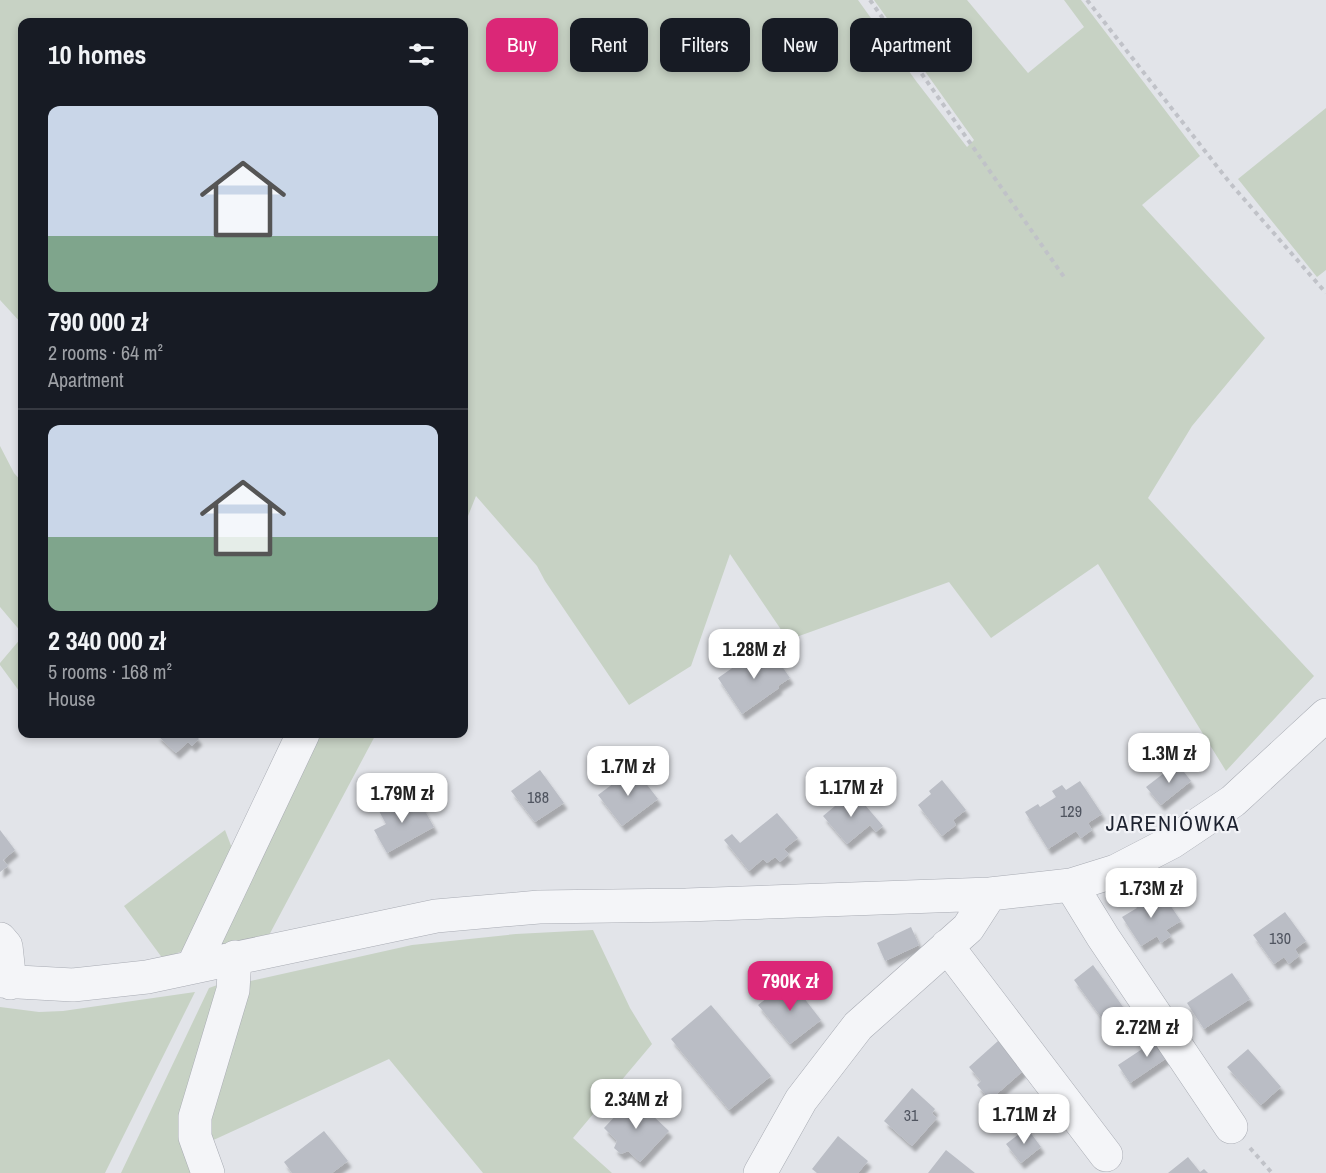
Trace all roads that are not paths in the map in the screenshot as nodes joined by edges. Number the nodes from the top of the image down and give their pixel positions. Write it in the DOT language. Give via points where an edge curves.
graph roads {
  1 [pos="1326,715"];
  2 [pos="301,738"];
  3 [pos="1071,885"];
  4 [pos="990,894"];
  5 [pos="0,939"];
  6 [pos="947,946"];
  7 [pos="235,957"];
  8 [pos="193,966"];
  9 [pos="5,982"];
  10 [pos="1231,1126"];
  11 [pos="1106,1155"];
  12 [pos="208,1173"];
  13 [pos="760,1173"];
  1 -- 3 [label="street" via="1233,801 1172,842 1116,871"];
  2 -- 8 [label="street"];
  3 -- 4 [label="street"];
  3 -- 10 [label="street"];
  4 -- 6 [label="street" via="968,928"];
  4 -- 7 [label="street" via="539,907 436,916"];
  5 -- 9 [label="street" via="6,946"];
  6 -- 11 [label="street"];
  6 -- 13 [label="street" via="858,1026 801,1100"];
  7 -- 8 [label="street"];
  7 -- 12 [label="street" via="233,990 195,1117 195,1137"];
  8 -- 9 [label="street" via="147,977 73,985"];
}
